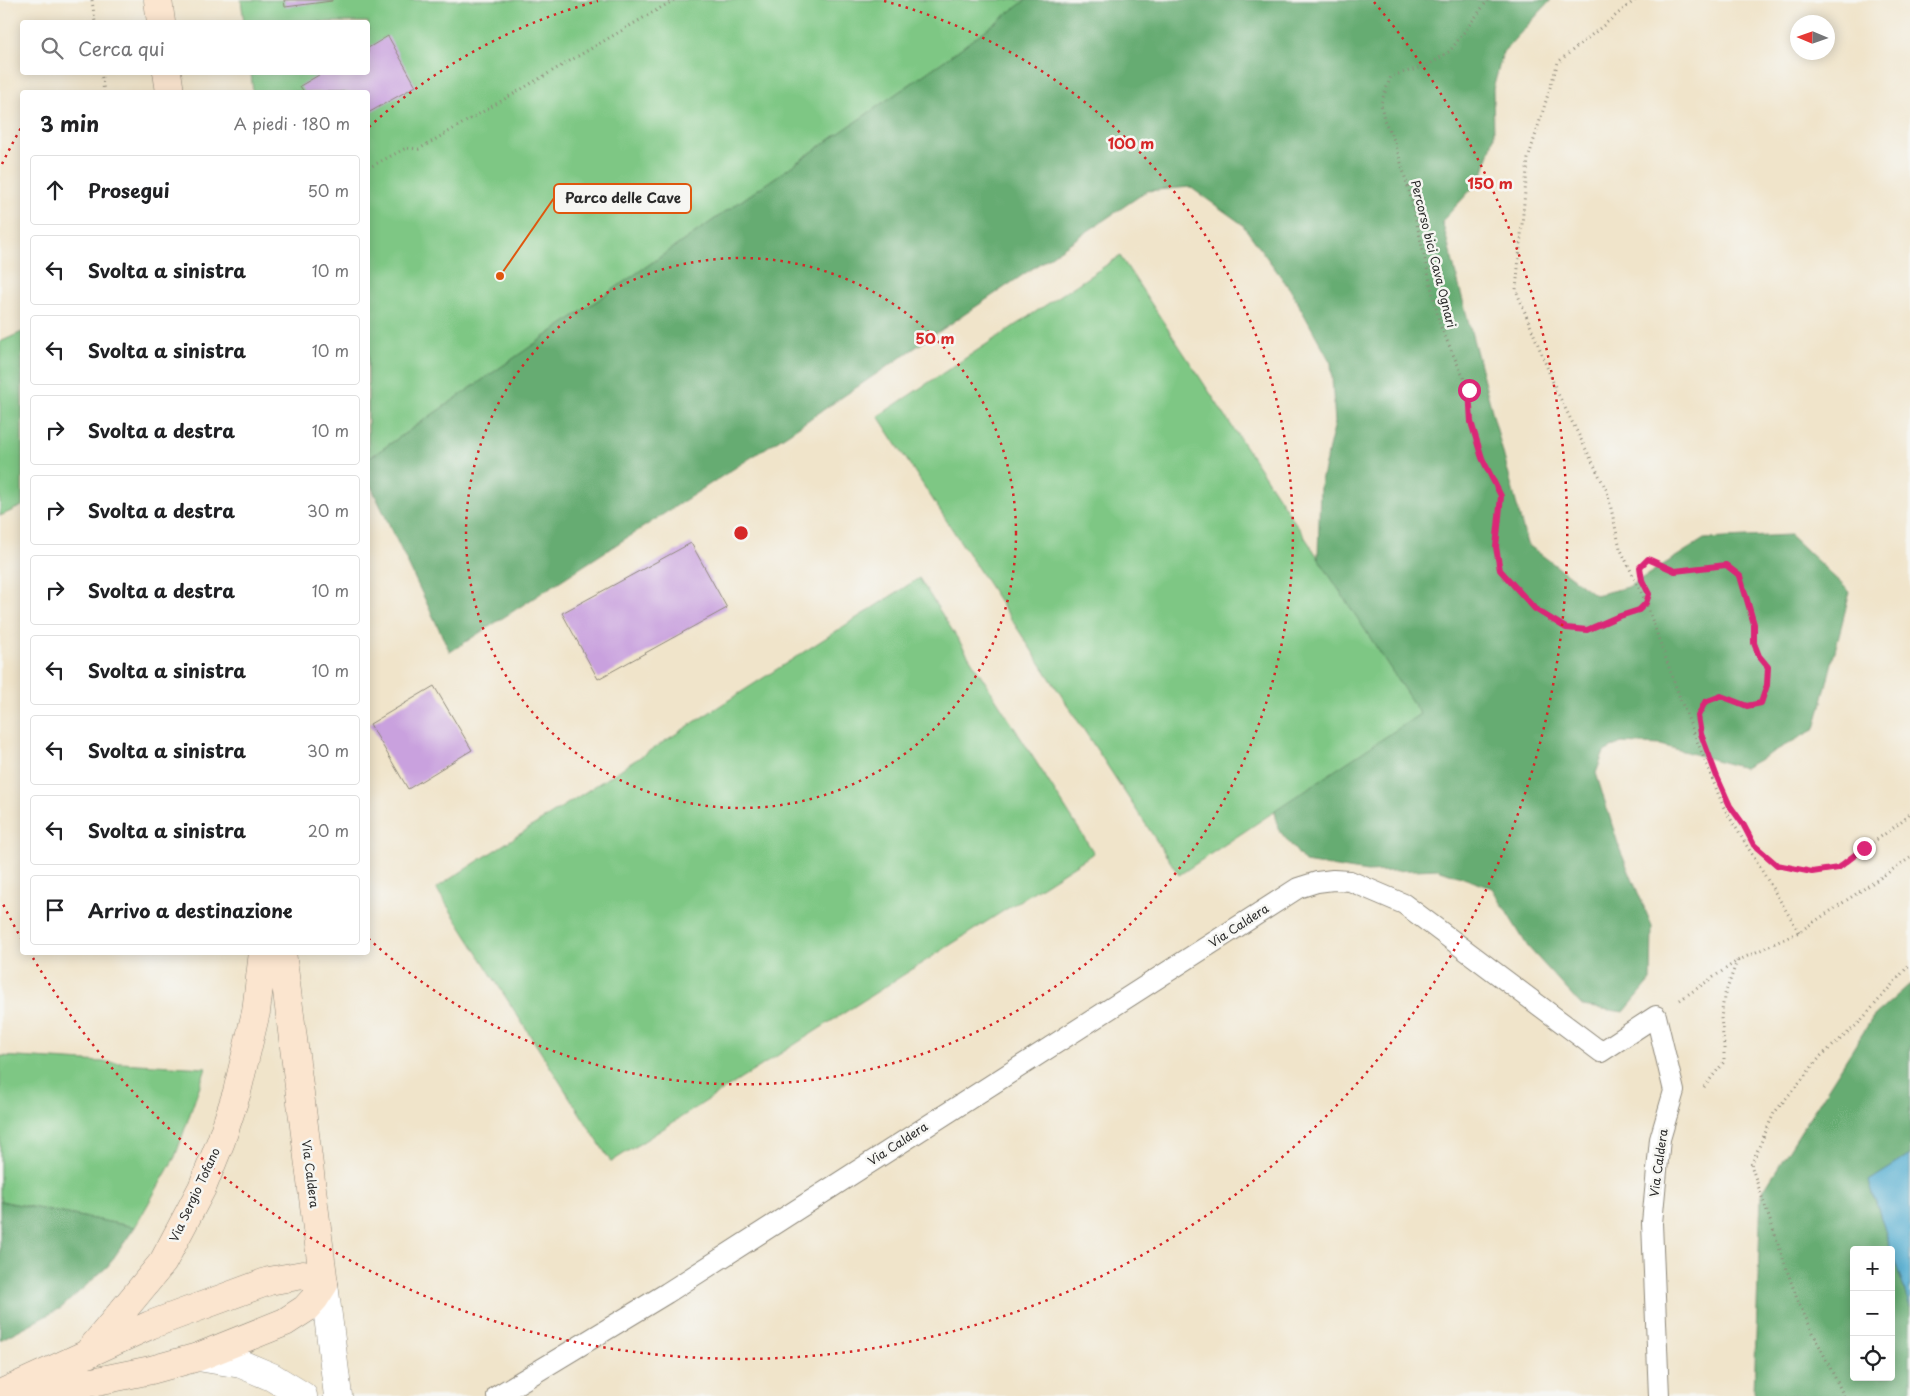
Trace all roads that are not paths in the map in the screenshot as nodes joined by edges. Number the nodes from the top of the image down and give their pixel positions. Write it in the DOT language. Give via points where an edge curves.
graph roads {
  1 [pos="158,0"];
  2 [pos="161,20"];
  3 [pos="167,75"];
  4 [pos="170,90"];
  5 [pos="263,955"];
  6 [pos="282,955"];
  7 [pos="324,1284"];
  8 [pos="88,1354"];
  9 [pos="198,1357"];
  10 [pos="0,1394"];
  11 [pos="24,1396"];
  12 [pos="303,1396"];
  13 [pos="338,1396"];
  14 [pos="497,1396"];
  15 [pos="1659,1396"];
  1 -- 2 [label="street"];
  3 -- 4 [label="street"];
  5 -- 8 [label="street, Via Sergio Tofano" via="256,1012 237,1092 202,1188 163,1262"];
  6 -- 7 [label="street, Via Caldera"];
  7 -- 8 [label="street, Via Sergio Tofano" via="303,1275 269,1281 150,1325"];
  7 -- 9 [label="street" via="305,1309 285,1322"];
  7 -- 13 [label="street, Via Caldera"];
  8 -- 10 [label="street, Via Sergio Tofano"];
  9 -- 11 [label="street"];
  9 -- 12 [label="street" via="242,1364"];
  14 -- 15 [label="lane, Via Caldera" via="667,1293 1303,886 1333,880 1350,881 1404,904 1600,1052 1656,1016 1674,1091 1660,1139 1652,1223"];
}
